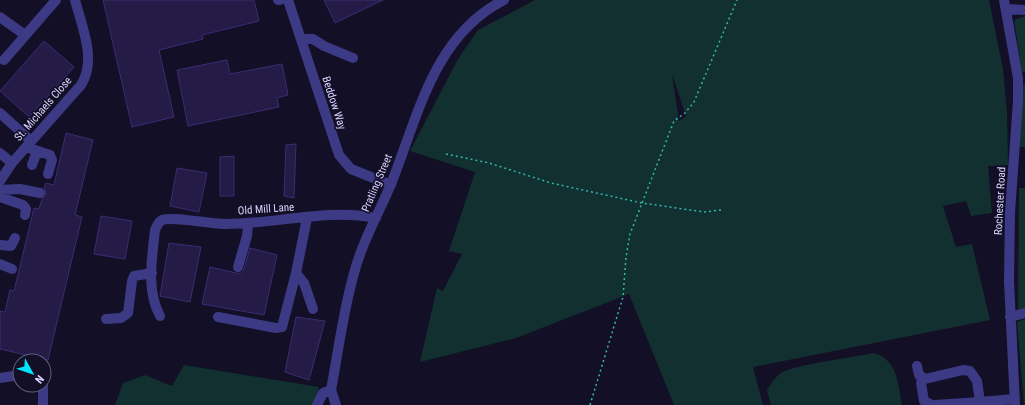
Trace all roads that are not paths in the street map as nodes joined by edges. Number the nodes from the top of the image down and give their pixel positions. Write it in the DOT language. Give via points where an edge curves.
graph roads {
  1 [pos="56,0"];
  2 [pos="75,0"];
  3 [pos="288,0"];
  4 [pos="504,0"];
  5 [pos="1005,4"];
  6 [pos="1025,10"];
  7 [pos="0,17"];
  8 [pos="25,35"];
  9 [pos="301,39"];
  10 [pos="353,58"];
  11 [pos="4,60"];
  12 [pos="0,113"];
  13 [pos="28,144"];
  14 [pos="37,151"];
  15 [pos="0,153"];
  16 [pos="12,163"];
  17 [pos="32,165"];
  18 [pos="48,174"];
  19 [pos="0,181"];
  20 [pos="391,185"];
  21 [pos="0,190"];
  22 [pos="40,193"];
  23 [pos="0,197"];
  24 [pos="25,215"];
  25 [pos="307,218"];
  26 [pos="376,218"];
  27 [pos="248,224"];
  28 [pos="15,238"];
  29 [pos="0,245"];
  30 [pos="0,264"];
  31 [pos="238,267"];
  32 [pos="12,269"];
  33 [pos="152,273"];
  34 [pos="296,273"];
  35 [pos="313,309"];
  36 [pos="1025,313"];
  37 [pos="160,316"];
  38 [pos="1010,317"];
  39 [pos="218,318"];
  40 [pos="106,319"];
  41 [pos="917,366"];
  42 [pos="12,376"];
  43 [pos="0,378"];
  44 [pos="921,383"];
  45 [pos="331,390"];
  46 [pos="43,393"];
  47 [pos="980,402"];
  48 [pos="1015,402"];
  49 [pos="43,405"];
  50 [pos="317,405"];
  51 [pos="336,405"];
  52 [pos="932,405"];
  53 [pos="935,405"];
  1 -- 8 [label="street"];
  2 -- 13 [label="street, St. Michaels Close" via="86,42 87,75"];
  3 -- 9 [label="street, Beddow Way"];
  4 -- 20 [label="street, Pratling Street" via="487,10 460,33 441,59 429,83"];
  5 -- 6 [label="street"];
  5 -- 38 [label="street, Rochester Road" via="1018,78 1010,212"];
  7 -- 8 [label="street"];
  8 -- 11 [label="street"];
  9 -- 10 [label="street" via="313,39"];
  9 -- 20 [label="street, Beddow Way" via="339,155 352,169"];
  12 -- 13 [label="street"];
  13 -- 14 [label="street"];
  13 -- 16 [label="street, St. Michaels Close"];
  14 -- 17 [label="street"];
  14 -- 18 [label="street" via="51,158"];
  15 -- 16 [label="street"];
  16 -- 19 [label="street, St. Michaels Close"];
  20 -- 26 [label="street, Pratling Street"];
  21 -- 22 [label="street" via="20,189"];
  23 -- 24 [label="street" via="23,205 26,209"];
  25 -- 26 [label="street, Old Mill Lane" via="345,214"];
  25 -- 27 [label="street, Old Mill Lane"];
  25 -- 34 [label="street"];
  26 -- 45 [label="street, Pratling Street" via="352,278"];
  27 -- 31 [label="street"];
  27 -- 33 [label="street, Old Mill Lane" via="162,220 156,230"];
  28 -- 29 [label="street" via="11,246"];
  30 -- 32 [label="street"];
  33 -- 37 [label="street" via="156,307"];
  33 -- 40 [label="street" via="134,276 128,314 121,318"];
  34 -- 35 [label="street" via="304,283"];
  34 -- 39 [label="street" via="282,327"];
  36 -- 38 [label="street"];
  38 -- 48 [label="street, Rochester Road"];
  41 -- 47 [label="street" via="919,375 925,379 963,370 970,371 976,381"];
  42 -- 43 [label="street"];
  44 -- 52 [label="street" via="924,401"];
  45 -- 50 [label="street" via="323,393"];
  45 -- 51 [label="street, Pratling Street"];
  46 -- 49 [label="street"];
  47 -- 48 [label="street"];
  47 -- 53 [label="street"];
}
